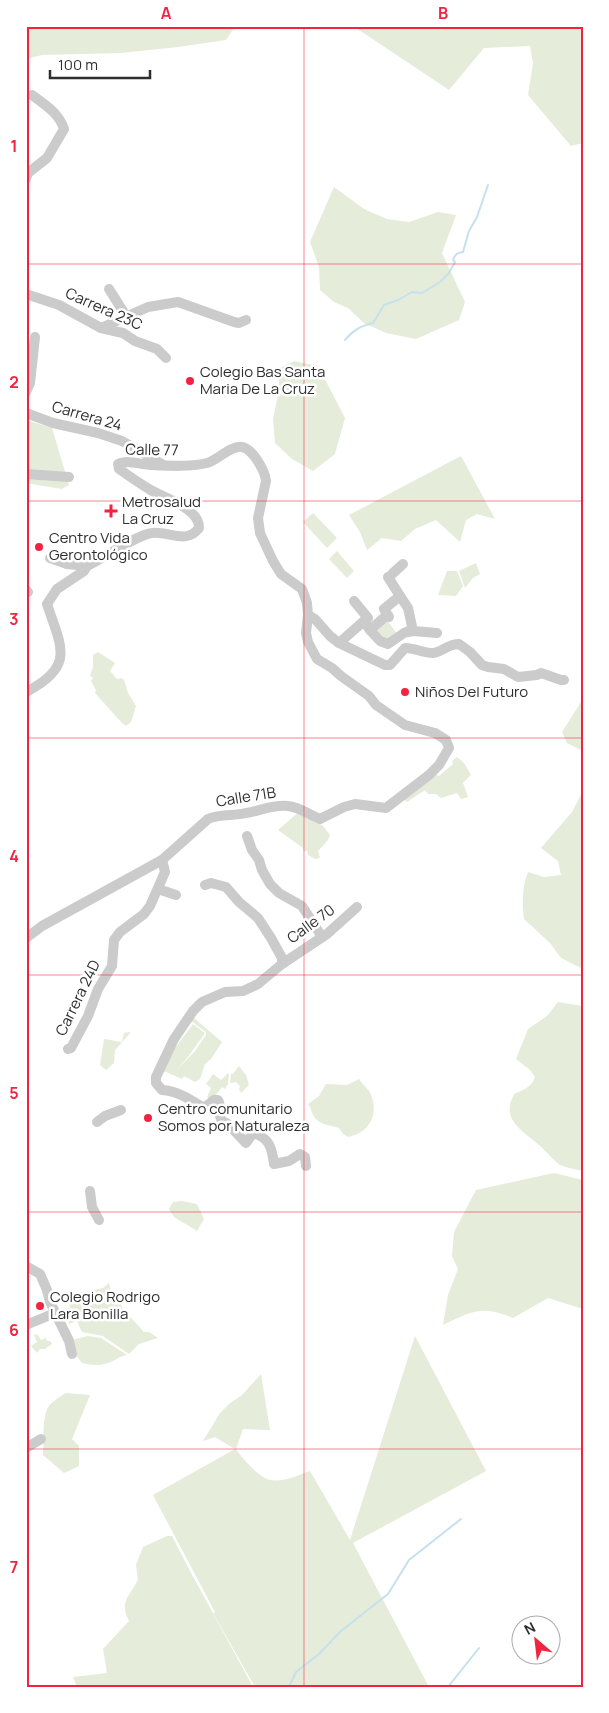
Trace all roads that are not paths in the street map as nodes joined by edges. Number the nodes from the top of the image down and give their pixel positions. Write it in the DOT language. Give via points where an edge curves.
graph roads {
  1 [pos="32,95"];
  2 [pos="26,179"];
  3 [pos="109,289"];
  4 [pos="26,294"];
  5 [pos="126,316"];
  6 [pos="246,320"];
  7 [pos="101,328"];
  8 [pos="34,337"];
  9 [pos="166,358"];
  10 [pos="26,392"];
  11 [pos="26,413"];
  12 [pos="164,465"];
  13 [pos="26,474"];
  14 [pos="69,477"];
  15 [pos="56,560"];
  16 [pos="403,564"];
  17 [pos="87,566"];
  18 [pos="400,596"];
  19 [pos="354,601"];
  20 [pos="308,615"];
  21 [pos="367,626"];
  22 [pos="411,631"];
  23 [pos="437,632"];
  24 [pos="339,644"];
  25 [pos="385,665"];
  26 [pos="564,680"];
  27 [pos="26,692"];
  28 [pos="247,836"];
  29 [pos="162,860"];
  30 [pos="205,885"];
  31 [pos="158,889"];
  32 [pos="176,895"];
  33 [pos="357,907"];
  34 [pos="322,937"];
  35 [pos="26,938"];
  36 [pos="282,964"];
  37 [pos="68,1049"];
  38 [pos="121,1110"];
  39 [pos="97,1122"];
  40 [pos="306,1166"];
  41 [pos="90,1191"];
  42 [pos="99,1220"];
  43 [pos="26,1266"];
  44 [pos="55,1313"];
  45 [pos="26,1325"];
  46 [pos="72,1354"];
  47 [pos="41,1439"];
  48 [pos="26,1448"];
  1 -- 2 [label="street" via="49,107 64,129 47,158 28,173"];
  3 -- 5 [label="street, Carrera 23C"];
  4 -- 7 [label="street, Carrera 23C" via="59,305"];
  5 -- 6 [label="street" via="148,307 178,302 234,322"];
  5 -- 7 [label="street"];
  7 -- 9 [label="street, Carrera 23C" via="123,333 157,348"];
  8 -- 10 [label="street" via="30,383"];
  11 -- 12 [label="street, Carrera 24" via="122,441"];
  12 -- 17 [label="street, Calle 77" via="123,462 118,467 150,490 192,513 199,528 196,533 177,537 159,533 145,535"];
  12 -- 20 [label="street, Calle 77" via="194,466 235,448 249,451 266,481 258,518 260,533 281,574 302,589"];
  13 -- 14 [label="street"];
  15 -- 17 [label="street" via="50,558"];
  16 -- 18 [label="street" via="390,576"];
  17 -- 27 [label="street, Calle 77" via="56,589 47,604 62,649 62,659 50,676"];
  18 -- 21 [label="street" via="384,610 389,616"];
  18 -- 22 [label="street" via="408,608"];
  19 -- 21 [label="street" via="368,618"];
  20 -- 24 [label="street"];
  20 -- 29 [label="street, Calle 71B" via="308,642 317,659 405,725 446,740 449,748 439,765 386,808 356,804 320,819 286,805 224,817 213,816"];
  21 -- 22 [label="street" via="380,641 388,644"];
  21 -- 24 [label="street"];
  22 -- 23 [label="street"];
  22 -- 25 [label="street" via="399,641"];
  24 -- 25 [label="street"];
  25 -- 26 [label="street" via="390,665 405,648 432,653 463,641 482,665 504,669 518,677 541,673"];
  28 -- 34 [label="street" via="270,884 302,906"];
  29 -- 31 [label="street, Carrera 24D" via="166,872"];
  29 -- 35 [label="street, Calle 71B" via="73,908"];
  30 -- 36 [label="street" via="211,883 226,887 258,918 282,958"];
  31 -- 32 [label="street"];
  31 -- 37 [label="street, Carrera 24D" via="144,914 114,940 112,966 98,989 81,1030"];
  33 -- 34 [label="street, Calle 70"];
  34 -- 36 [label="street, Calle 70"];
  36 -- 40 [label="street, Calle 70" via="258,984 202,1002 174,1039 156,1083 162,1090 178,1094 204,1108 218,1100 222,1121 246,1143 253,1133 261,1135 268,1142 274,1164 289,1161 300,1154 305,1157"];
  38 -- 39 [label="street"];
  41 -- 42 [label="street" via="92,1207"];
  43 -- 44 [label="street" via="40,1274"];
  44 -- 45 [label="street"];
  44 -- 46 [label="street" via="70,1341"];
  47 -- 48 [label="street"];
}
